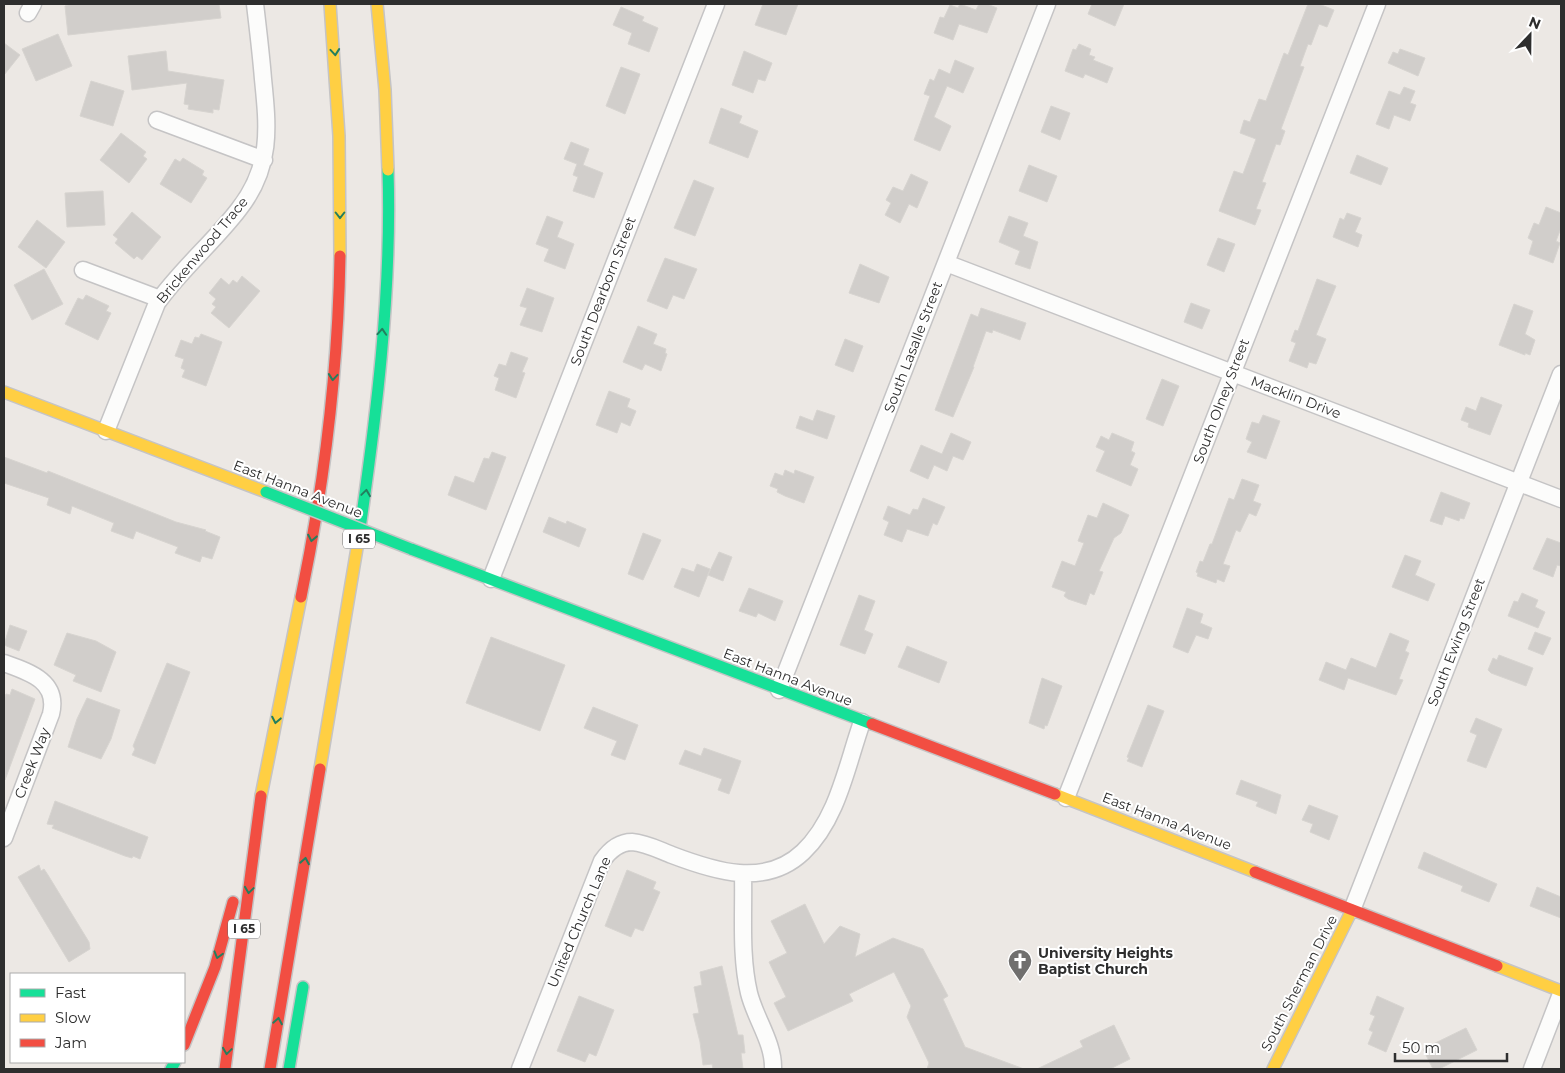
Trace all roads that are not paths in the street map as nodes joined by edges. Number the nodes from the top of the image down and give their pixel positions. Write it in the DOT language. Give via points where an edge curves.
graph roads {
  1 [pos="255,4"];
  2 [pos="330,4"];
  3 [pos="378,4"];
  4 [pos="716,4"];
  5 [pos="1047,4"];
  6 [pos="1377,4"];
  7 [pos="156,120"];
  8 [pos="264,160"];
  9 [pos="946,263"];
  10 [pos="83,270"];
  11 [pos="160,299"];
  12 [pos="1232,373"];
  13 [pos="1561,374"];
  14 [pos="4,392"];
  15 [pos="106,431"];
  16 [pos="1519,482"];
  17 [pos="1561,499"];
  18 [pos="358,551"];
  19 [pos="491,579"];
  20 [pos="4,663"];
  21 [pos="779,690"];
  22 [pos="862,722"];
  23 [pos="337,739"];
  24 [pos="262,790"];
  25 [pos="1066,798"];
  26 [pos="4,838"];
  27 [pos="743,874"];
  28 [pos="1352,910"];
  29 [pos="305,973"];
  30 [pos="1561,993"];
  31 [pos="185,1042"];
  32 [pos="225,1069"];
  33 [pos="270,1069"];
  34 [pos="289,1069"];
  35 [pos="520,1069"];
  36 [pos="774,1069"];
  37 [pos="1272,1069"];
  38 [pos="1532,1069"];
  1 -- 8 [label="street, Brickenwood Trace" via="267,121"];
  2 -- 24 [label="main road, I 65, one-way" via="340,132 340,261 334,369 314,531"];
  18 -- 3 [label="main road, I 65, one-way" via="378,396 386,268 386,85"];
  4 -- 19 [label="street, South Dearborn Street"];
  5 -- 9 [label="street, South Lasalle Street"];
  6 -- 12 [label="street, South Olney Street"];
  7 -- 8 [label="street"];
  8 -- 11 [label="street, Brickenwood Trace" via="242,205"];
  9 -- 12 [label="street, Macklin Drive"];
  9 -- 21 [label="street, South Lasalle Street"];
  10 -- 11 [label="street"];
  11 -- 15 [label="street, Brickenwood Trace" via="149,319"];
  12 -- 16 [label="street, Macklin Drive"];
  12 -- 25 [label="street, South Olney Street"];
  13 -- 16 [label="street, South Ewing Street"];
  14 -- 15 [label="main road, East Hanna Avenue"];
  15 -- 19 [label="main road, East Hanna Avenue, bridge"];
  16 -- 17 [label="street, Macklin Drive"];
  16 -- 28 [label="street, South Ewing Street"];
  18 -- 23 [label="main road"];
  33 -- 18 [label="main road, I 65, one-way"];
  19 -- 21 [label="main road, East Hanna Avenue"];
  20 -- 26 [label="street, Creek Way" via="38,676 48,688 52,704"];
  21 -- 22 [label="main road, East Hanna Avenue"];
  22 -- 25 [label="main road, East Hanna Avenue"];
  22 -- 27 [label="street, United Church Lane" via="832,810 817,836 803,852 782,865"];
  24 -- 31 [label="main road, one-way" via="215,967"];
  24 -- 32 [label="main road, I 65, one-way"];
  25 -- 28 [label="main road, East Hanna Avenue"];
  27 -- 35 [label="street, United Church Lane" via="721,872 631,842 609,851"];
  27 -- 36 [label="street" via="745,972"];
  28 -- 30 [label="main road, East Hanna Avenue"];
  28 -- 37 [label="main road, South Sherman Drive"];
  29 -- 34 [label="main road"];
  30 -- 38 [label="street"];
}
